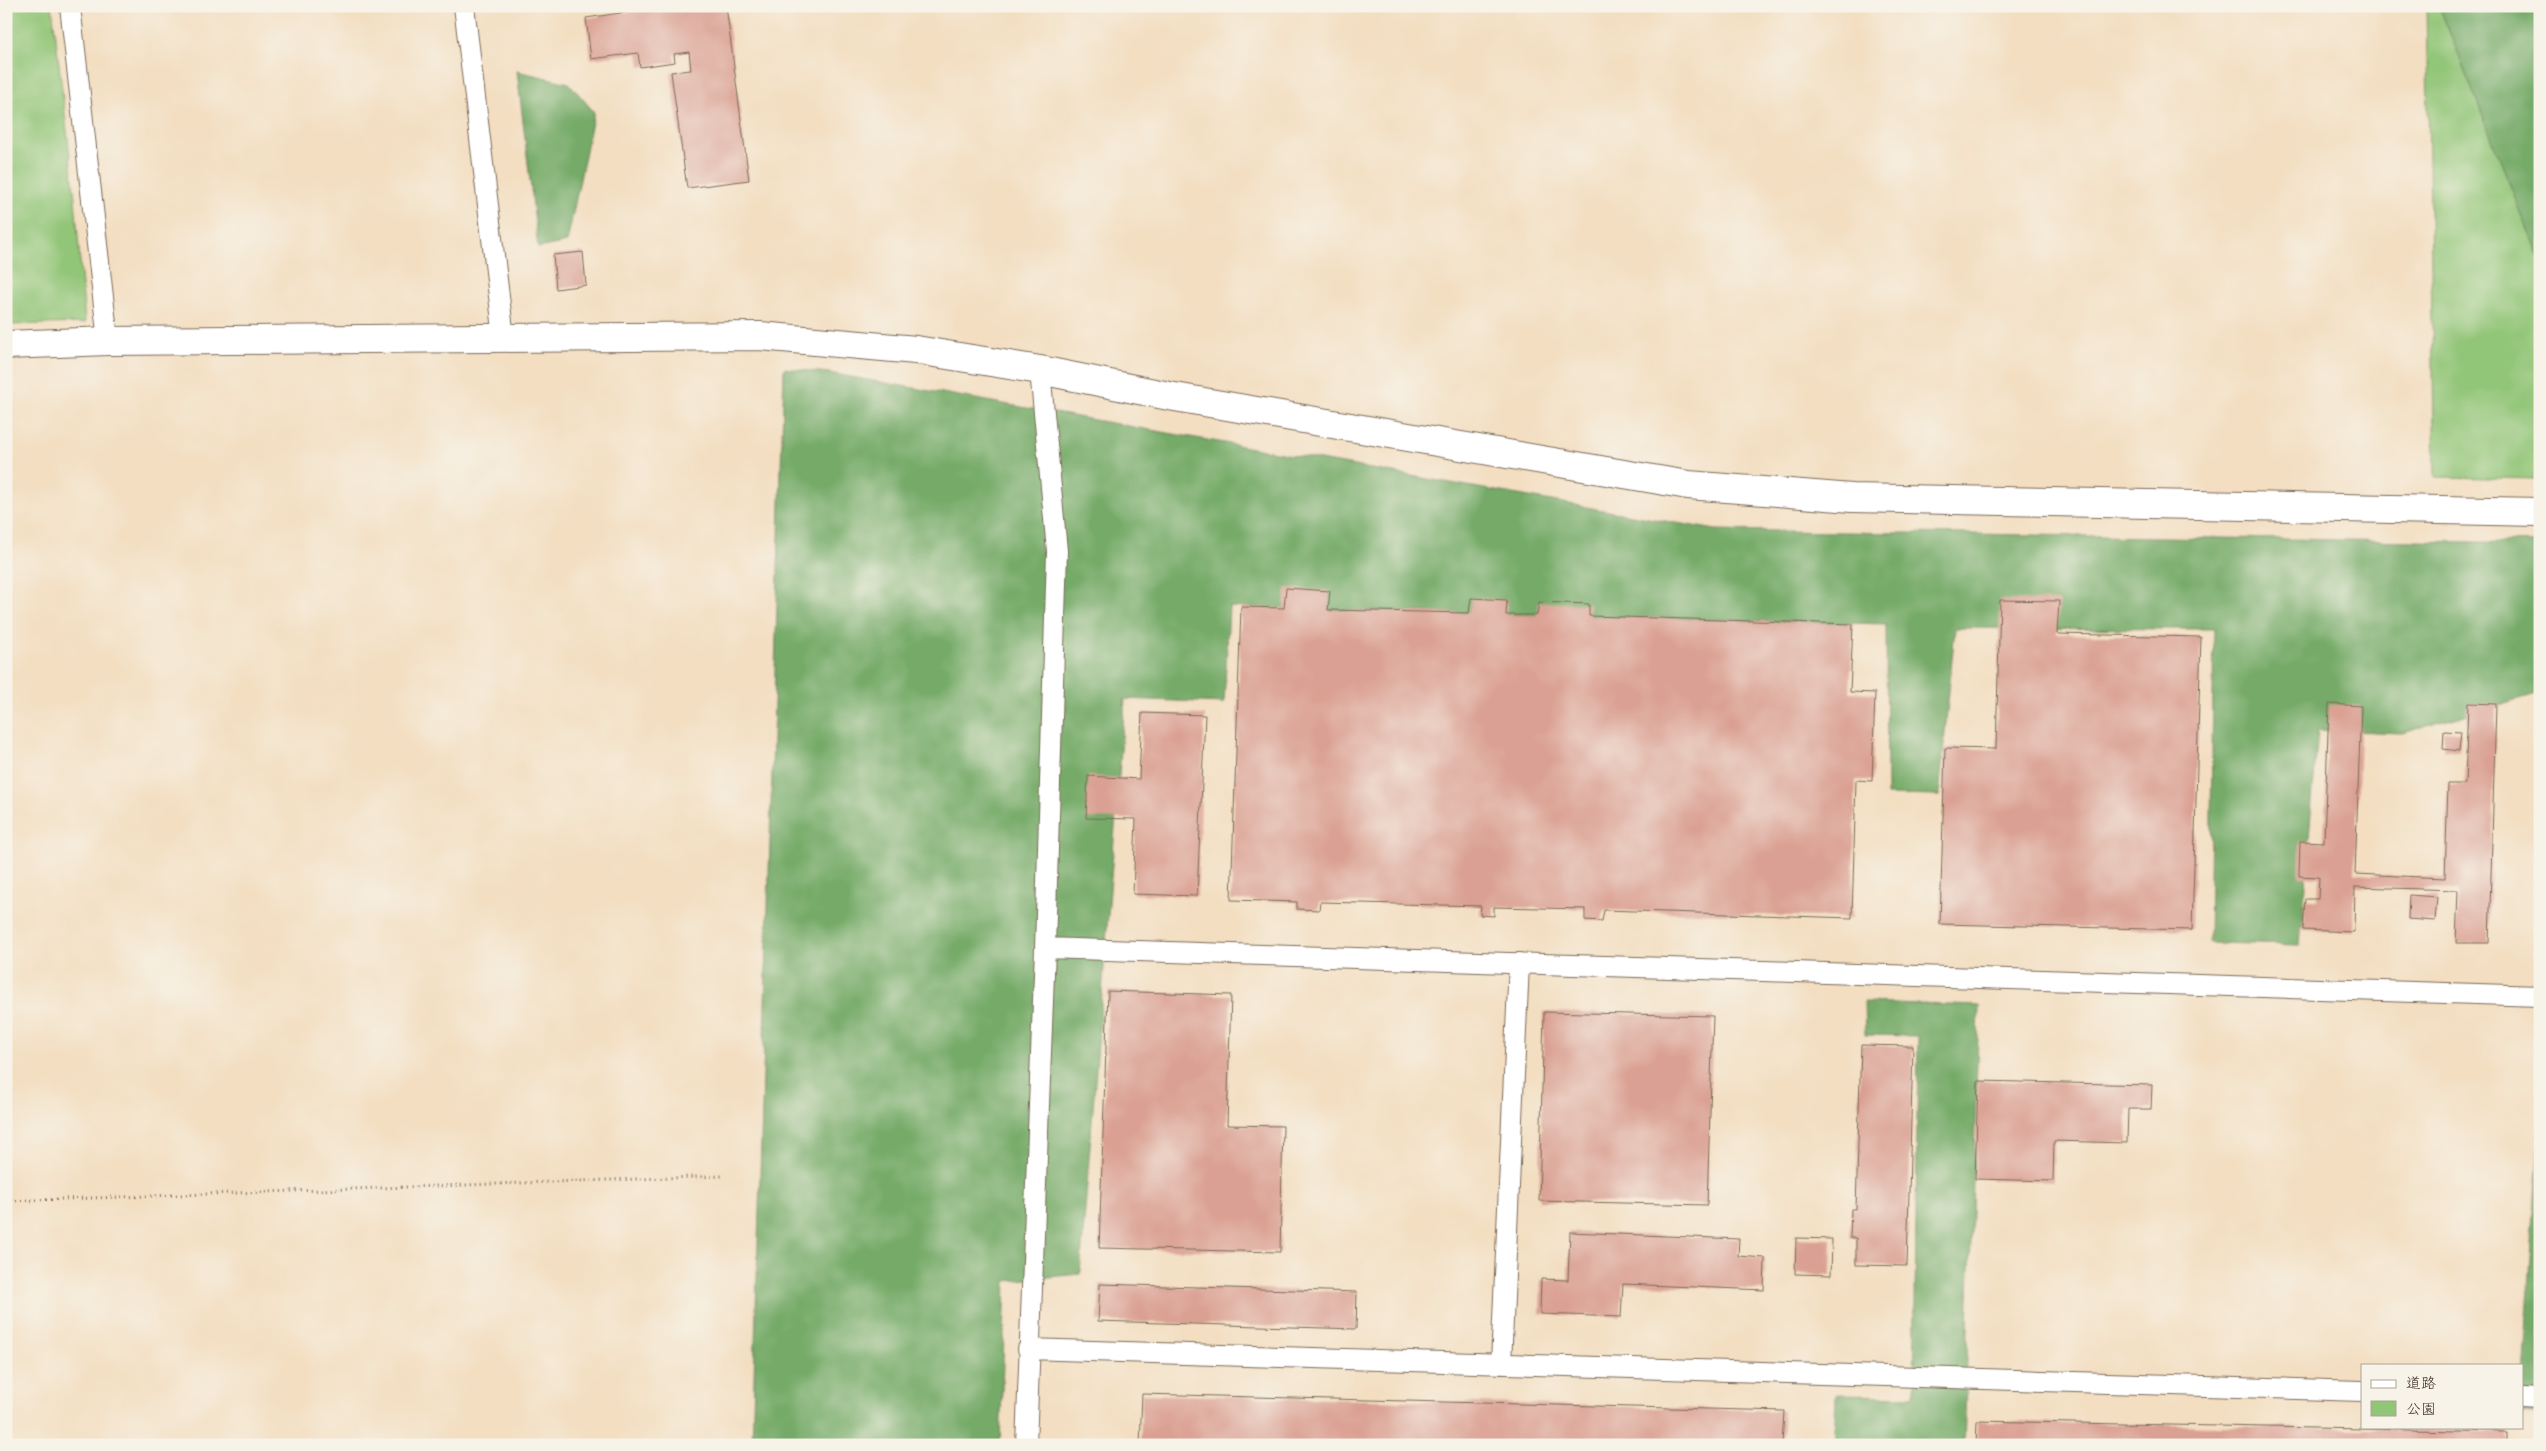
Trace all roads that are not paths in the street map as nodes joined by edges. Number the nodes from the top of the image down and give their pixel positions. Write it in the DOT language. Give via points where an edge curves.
graph roads {
  1 [pos="70,6"];
  2 [pos="464,6"];
  3 [pos="504,338"];
  4 [pos="108,341"];
  5 [pos="6,345"];
  6 [pos="1040,370"];
  7 [pos="2540,512"];
  8 [pos="1046,948"];
  9 [pos="1519,963"];
  10 [pos="2540,996"];
  11 [pos="1028,1349"];
  12 [pos="1501,1364"];
  13 [pos="2361,1391"];
  14 [pos="2524,1396"];
  15 [pos="2540,1397"];
  16 [pos="1026,1445"];
  1 -- 4 [label="lane"];
  2 -- 3 [label="lane"];
  3 -- 4 [label="street"];
  3 -- 6 [label="street" via="760,336 916,350"];
  4 -- 5 [label="street"];
  6 -- 7 [label="street" via="1179,398 1688,485 1852,498"];
  6 -- 8 [label="lane" via="1057,551"];
  8 -- 9 [label="lane"];
  8 -- 11 [label="lane"];
  9 -- 10 [label="lane"];
  9 -- 12 [label="lane"];
  11 -- 12 [label="lane"];
  11 -- 16 [label="lane"];
  12 -- 13 [label="lane"];
  14 -- 15 [label="lane"];
}
